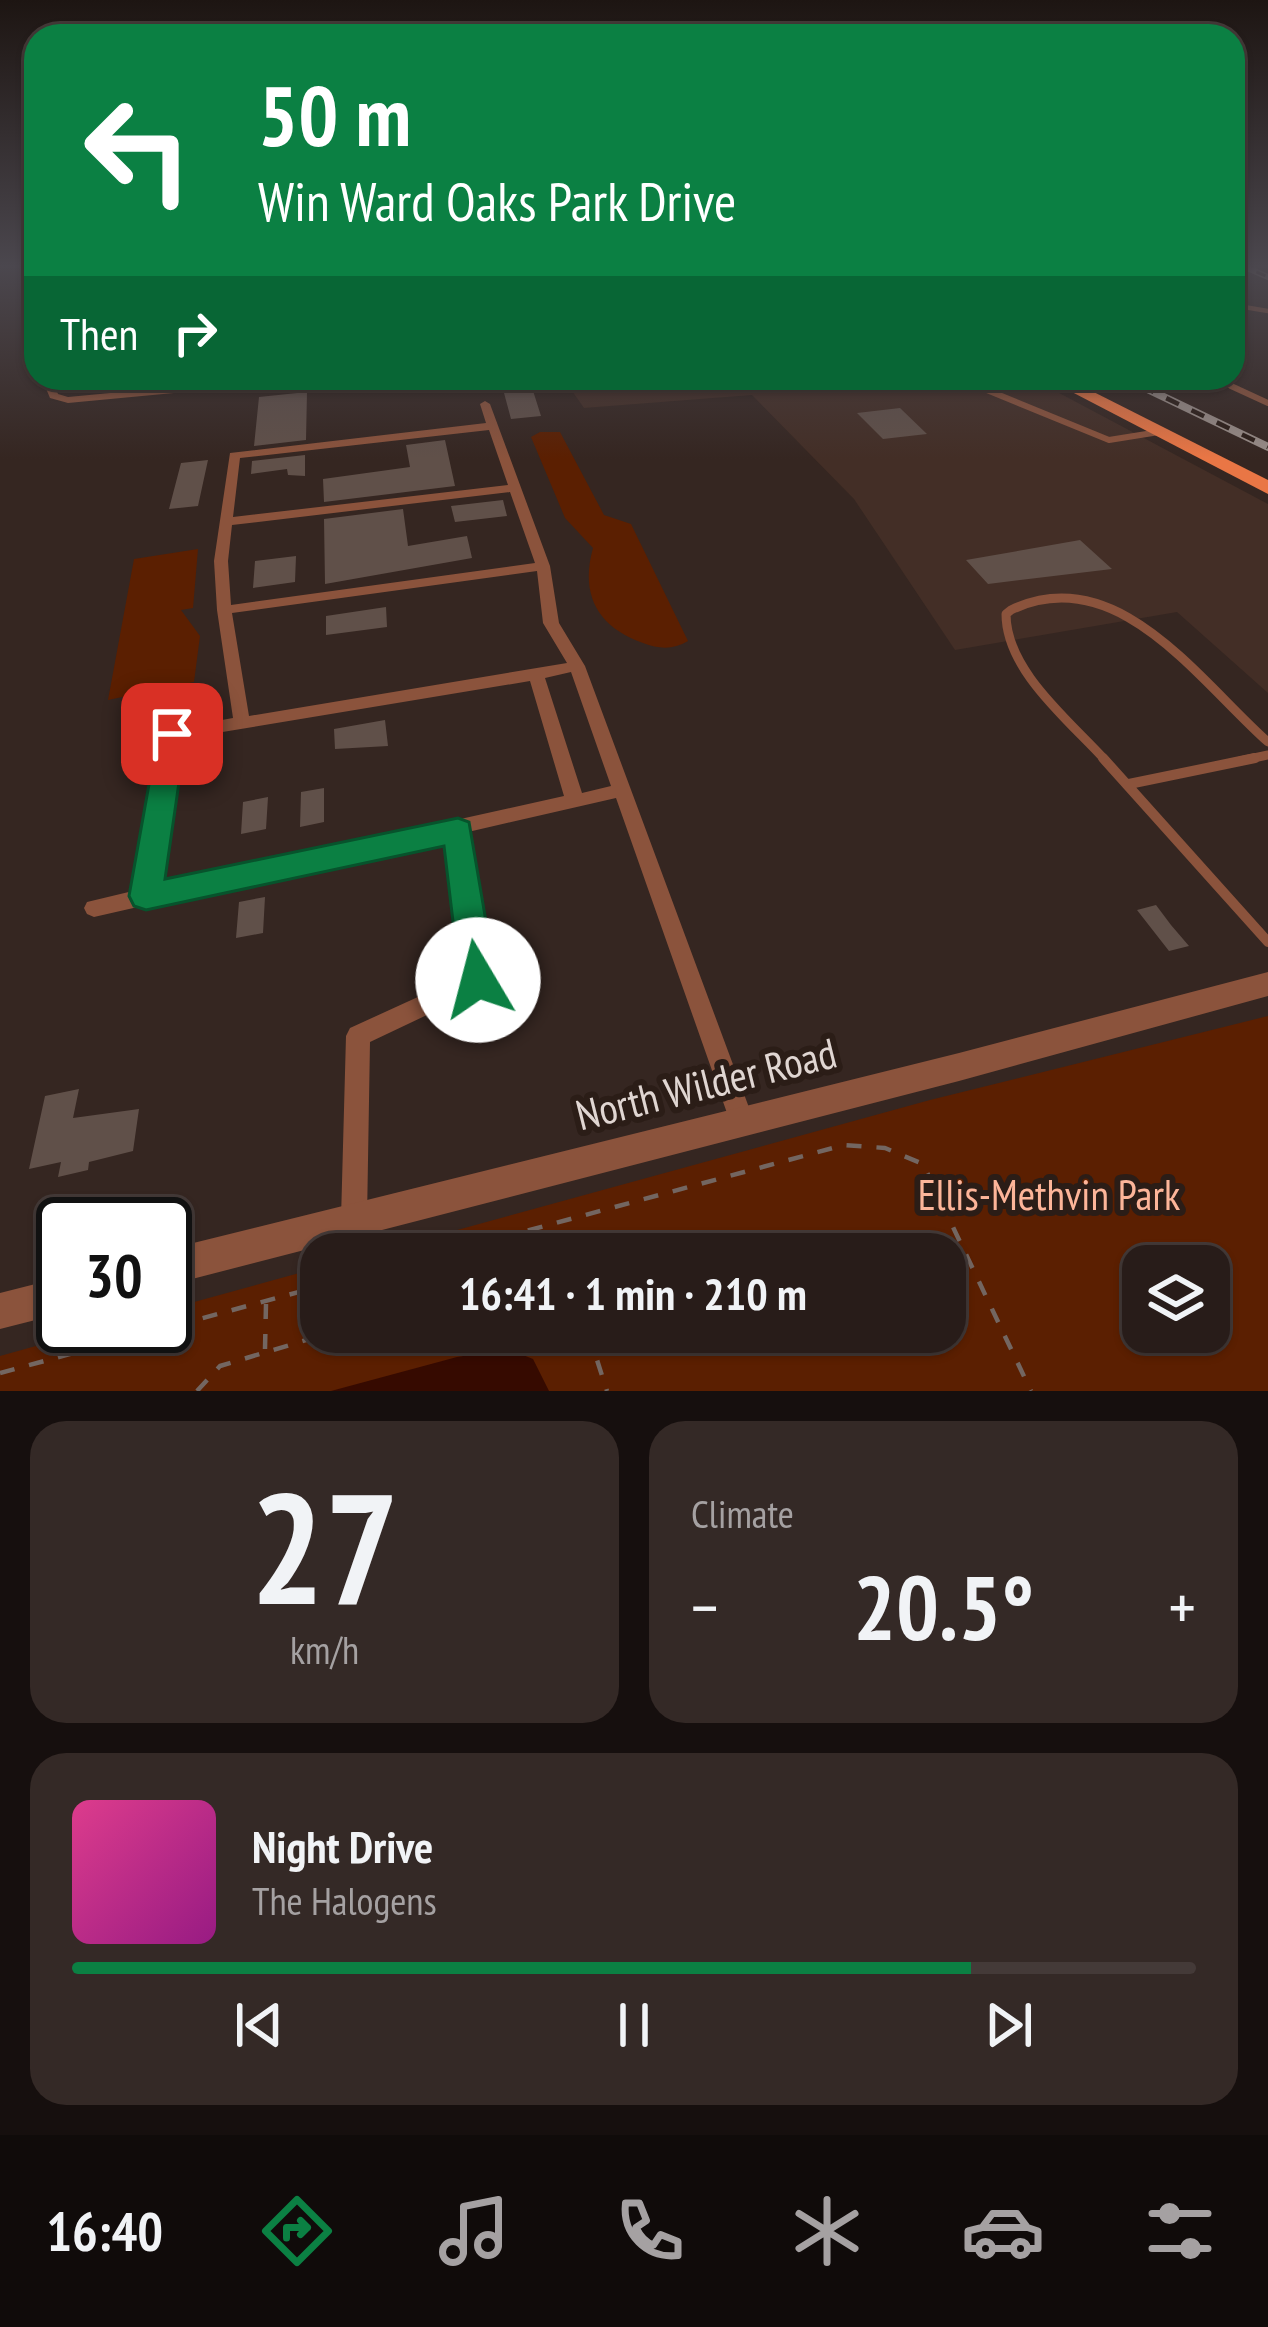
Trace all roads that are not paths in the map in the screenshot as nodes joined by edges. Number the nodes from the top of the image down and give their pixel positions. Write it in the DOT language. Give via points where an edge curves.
graph roads {
  1 [pos="52,390"];
  2 [pos="174,390"];
  3 [pos="983,390"];
  4 [pos="1077,390"];
  5 [pos="1239,390"];
  6 [pos="1268,403"];
  7 [pos="485,404"];
  8 [pos="491,426"];
  9 [pos="1159,432"];
  10 [pos="516,488"];
  11 [pos="1268,488"];
  12 [pos="226,522"];
  13 [pos="543,566"];
  14 [pos="224,610"];
  15 [pos="577,666"];
  16 [pos="536,675"];
  17 [pos="242,724"];
  18 [pos="1266,739"];
  19 [pos="1268,754"];
  20 [pos="1129,784"];
  21 [pos="622,790"];
  22 [pos="575,801"];
  23 [pos="458,830"];
  24 [pos="146,896"];
  25 [pos="94,908"];
  26 [pos="1268,942"];
  27 [pos="1268,984"];
  28 [pos="742,1121"];
  29 [pos="354,1219"];
  30 [pos="192,1261"];
  31 [pos="36,1302"];
  32 [pos="0,1311"];
  1 -- 2 [label="street" via="68,400"];
  3 -- 9 [label="lane" via="1109,440"];
  4 -- 9 [label="main road"];
  5 -- 6 [label="lane"];
  7 -- 8 [label="street"];
  8 -- 10 [label="street"];
  8 -- 12 [label="street" via="234,455"];
  9 -- 11 [label="main road"];
  10 -- 12 [label="street"];
  10 -- 13 [label="street"];
  12 -- 14 [label="street"];
  13 -- 14 [label="street"];
  13 -- 15 [label="street" via="551,622"];
  14 -- 17 [label="street"];
  15 -- 16 [label="street"];
  15 -- 21 [label="street"];
  16 -- 17 [label="street"];
  16 -- 22 [label="street"];
  17 -- 24 [label="street" via="172,734"];
  18 -- 20 [label="lane" via="1143,625 1086,599 1018,605 1006,614 1006,635 1026,670"];
  19 -- 20 [label="lane"];
  20 -- 26 [label="lane"];
  21 -- 22 [label="street"];
  21 -- 28 [label="street"];
  22 -- 23 [label="street"];
  23 -- 24 [label="street"];
  23 -- 29 [label="street" via="478,980 358,1036"];
  24 -- 25 [label="street"];
  27 -- 28 [label="street, North Wilder Road"];
  28 -- 29 [label="street, North Wilder Road"];
  29 -- 30 [label="street, North Wilder Road"];
  31 -- 32 [label="street"];
}
